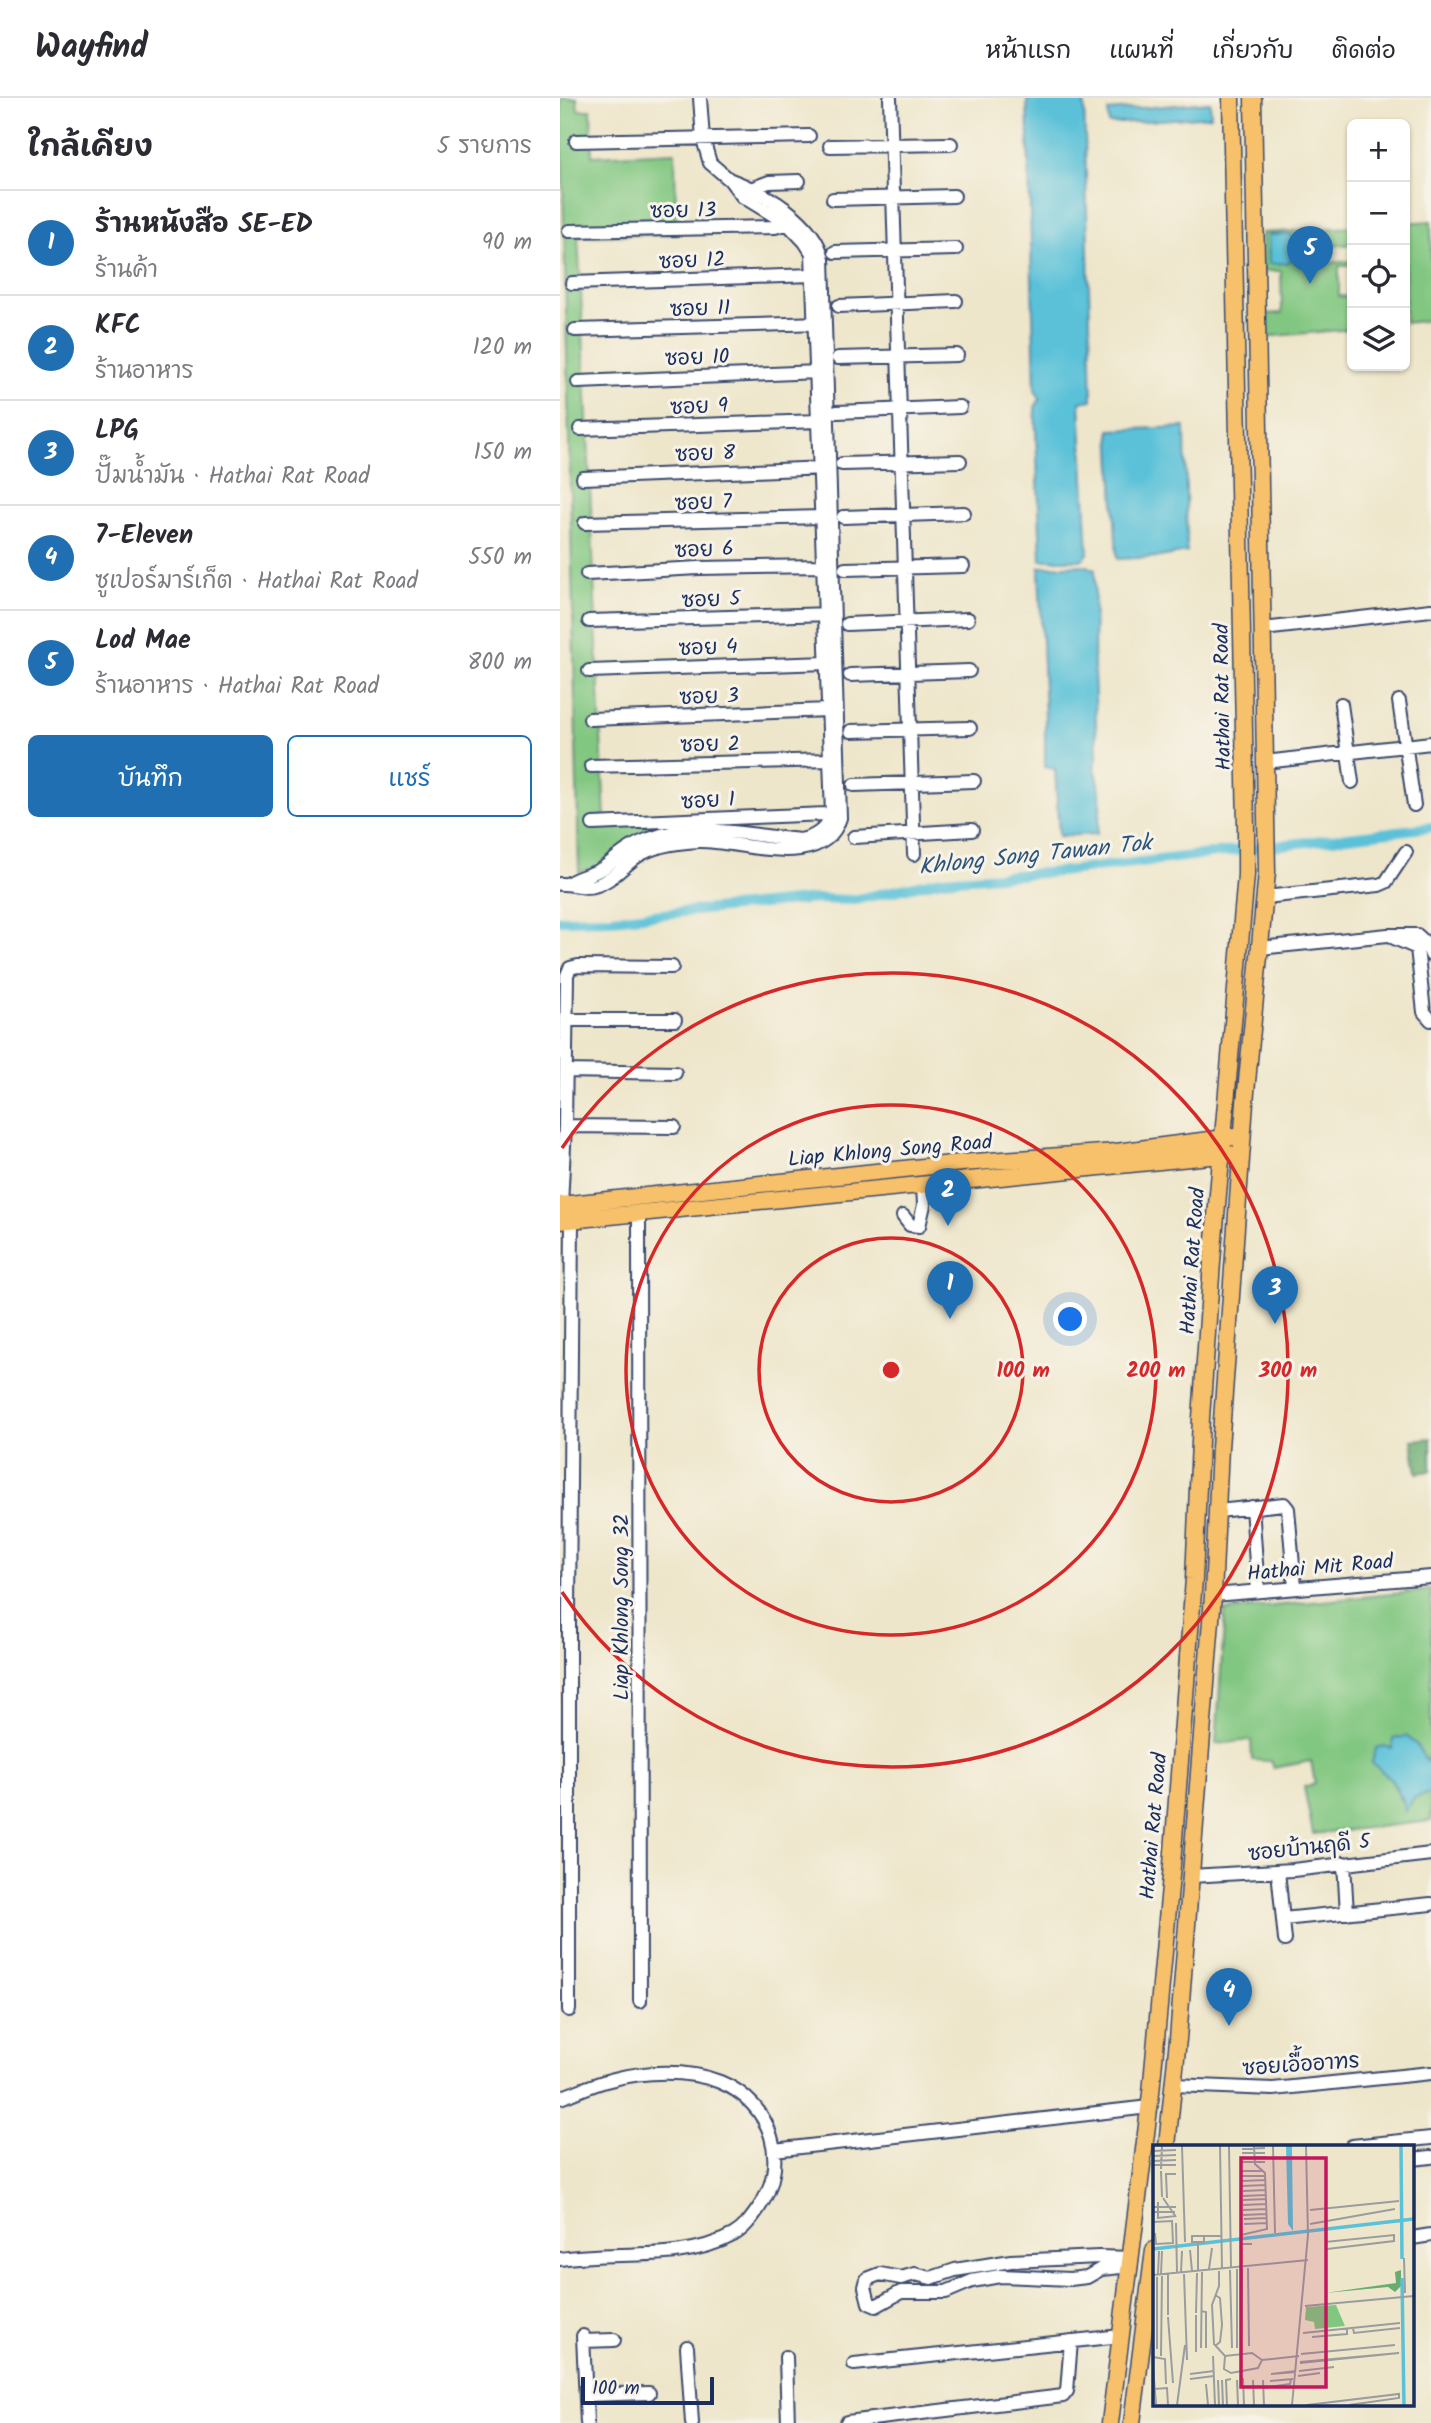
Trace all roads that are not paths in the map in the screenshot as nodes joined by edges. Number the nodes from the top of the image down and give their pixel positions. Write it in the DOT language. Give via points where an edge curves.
graph roads {
  1 [pos="700,98"];
  2 [pos="890,98"];
  3 [pos="1231,98"];
  4 [pos="1253,98"];
  5 [pos="809,136"];
  6 [pos="702,139"];
  7 [pos="576,141"];
  8 [pos="951,144"];
  9 [pos="891,145"];
  10 [pos="830,146"];
  11 [pos="730,180"];
  12 [pos="799,181"];
  13 [pos="753,188"];
  14 [pos="954,195"];
  15 [pos="894,198"];
  16 [pos="833,199"];
  17 [pos="791,221"];
  18 [pos="569,231"];
  19 [pos="956,249"];
  20 [pos="894,250"];
  21 [pos="835,252"];
  22 [pos="813,275"];
  23 [pos="572,283"];
  24 [pos="956,301"];
  25 [pos="895,303"];
  26 [pos="839,306"];
  27 [pos="821,323"];
  28 [pos="575,330"];
  29 [pos="957,355"];
  30 [pos="898,357"];
  31 [pos="838,358"];
  32 [pos="817,372"];
  33 [pos="578,382"];
  34 [pos="960,407"];
  35 [pos="900,410"];
  36 [pos="837,412"];
  37 [pos="818,421"];
  38 [pos="580,429"];
  39 [pos="960,461"];
  40 [pos="902,463"];
  41 [pos="830,467"];
  42 [pos="583,478"];
  43 [pos="964,513"];
  44 [pos="903,516"];
  45 [pos="821,517"];
  46 [pos="843,517"];
  47 [pos="585,523"];
  48 [pos="823,566"];
  49 [pos="963,566"];
  50 [pos="905,567"];
  51 [pos="845,569"];
  52 [pos="587,574"];
  53 [pos="1431,610"];
  54 [pos="830,614"];
  55 [pos="968,619"];
  56 [pos="589,621"];
  57 [pos="906,621"];
  58 [pos="847,624"];
  59 [pos="1263,629"];
  60 [pos="827,663"];
  61 [pos="589,671"];
  62 [pos="969,671"];
  63 [pos="908,674"];
  64 [pos="850,676"];
  65 [pos="1399,701"];
  66 [pos="1341,704"];
  67 [pos="828,710"];
  68 [pos="590,719"];
  69 [pos="970,728"];
  70 [pos="910,729"];
  71 [pos="851,731"];
  72 [pos="1431,743"];
  73 [pos="1404,746"];
  74 [pos="1348,752"];
  75 [pos="830,760"];
  76 [pos="1265,762"];
  77 [pos="591,766"];
  78 [pos="974,781"];
  79 [pos="1352,782"];
  80 [pos="912,783"];
  81 [pos="854,785"];
  82 [pos="1414,805"];
  83 [pos="825,814"];
  84 [pos="593,824"];
  85 [pos="714,831"];
  86 [pos="972,831"];
  87 [pos="914,835"];
  88 [pos="854,837"];
  89 [pos="1406,852"];
  90 [pos="914,854"];
  91 [pos="564,884"];
  92 [pos="1265,897"];
  93 [pos="1260,948"];
  94 [pos="1427,952"];
  95 [pos="672,967"];
  96 [pos="567,1020"];
  97 [pos="675,1020"];
  98 [pos="1431,1020"];
  99 [pos="566,1071"];
  100 [pos="675,1073"];
  101 [pos="565,1126"];
  102 [pos="674,1127"];
  103 [pos="1242,1136"];
  104 [pos="1224,1137"];
  105 [pos="1241,1154"];
  106 [pos="1191,1158"];
  107 [pos="791,1180"];
  108 [pos="1218,1180"];
  109 [pos="923,1185"];
  110 [pos="794,1199"];
  111 [pos="563,1213"];
  112 [pos="639,1213"];
  113 [pos="902,1216"];
  114 [pos="1252,1507"];
  115 [pos="1218,1511"];
  116 [pos="1431,1577"];
  117 [pos="1295,1588"];
  118 [pos="1258,1591"];
  119 [pos="1213,1595"];
  120 [pos="1193,1596"];
  121 [pos="1431,1854"];
  122 [pos="1344,1863"];
  123 [pos="1278,1871"];
  124 [pos="1191,1876"];
  125 [pos="1431,1904"];
  126 [pos="1347,1913"];
  127 [pos="1283,1919"];
  128 [pos="1285,1940"];
  129 [pos="640,2001"];
  130 [pos="569,2010"];
  131 [pos="1431,2073"];
  132 [pos="1174,2085"];
  133 [pos="560,2098"];
  134 [pos="1149,2107"];
  135 [pos="1431,2138"];
  136 [pos="1167,2145"];
  137 [pos="1370,2145"];
  138 [pos="774,2150"];
  139 [pos="1431,2157"];
  140 [pos="1413,2159"];
  141 [pos="1431,2235"];
  142 [pos="1413,2238"];
  143 [pos="560,2259"];
  144 [pos="1131,2262"];
  145 [pos="1100,2263"];
  146 [pos="969,2267"];
  147 [pos="1153,2270"];
  148 [pos="972,2281"];
  149 [pos="1150,2311"];
  150 [pos="1121,2336"];
  151 [pos="614,2340"];
  152 [pos="1071,2341"];
  153 [pos="687,2347"];
  154 [pos="786,2357"];
  155 [pos="854,2364"];
  156 [pos="649,2393"];
  157 [pos="586,2395"];
  158 [pos="847,2422"];
  159 [pos="587,2423"];
  160 [pos="692,2423"];
  161 [pos="788,2423"];
  162 [pos="1110,2423"];
  163 [pos="1132,2423"];
  1 -- 6 [label="street"];
  2 -- 9 [label="street"];
  3 -- 104 [label="main road, Hathai Rat Road" via="1247,827"];
  4 -- 59 [label="main road, Hathai Rat Road"];
  5 -- 6 [label="street"];
  6 -- 7 [label="street"];
  6 -- 11 [label="street" via="710,163"];
  8 -- 9 [label="street"];
  9 -- 10 [label="street"];
  9 -- 15 [label="street"];
  11 -- 13 [label="street"];
  11 -- 17 [label="street" via="742,196"];
  12 -- 13 [label="street" via="769,182"];
  13 -- 17 [label="street"];
  14 -- 15 [label="street"];
  15 -- 16 [label="street"];
  15 -- 20 [label="street"];
  17 -- 18 [label="street, ซอย 13" via="775,227"];
  17 -- 22 [label="street" via="812,253"];
  17 -- 27 [label="street" via="812,235 821,250"];
  19 -- 20 [label="street"];
  20 -- 21 [label="street"];
  20 -- 25 [label="street"];
  22 -- 23 [label="street, ซอย 12"];
  22 -- 27 [label="street"];
  24 -- 25 [label="street"];
  25 -- 26 [label="street"];
  25 -- 30 [label="street"];
  27 -- 28 [label="street, ซอย 11"];
  27 -- 32 [label="street"];
  27 -- 41 [label="street"];
  29 -- 30 [label="street"];
  30 -- 31 [label="street"];
  30 -- 35 [label="street"];
  32 -- 33 [label="street, ซอย 10"];
  32 -- 37 [label="street"];
  34 -- 35 [label="street"];
  35 -- 36 [label="street"];
  35 -- 40 [label="street"];
  37 -- 38 [label="street, ซอย 9"];
  37 -- 41 [label="street"];
  39 -- 40 [label="street, ซอย 8"];
  40 -- 41 [label="street, ซอย 8"];
  40 -- 44 [label="street"];
  41 -- 42 [label="street, ซอย 8"];
  41 -- 45 [label="street"];
  41 -- 54 [label="street"];
  43 -- 44 [label="street"];
  44 -- 46 [label="street"];
  44 -- 50 [label="street"];
  45 -- 47 [label="street, ซอย 7"];
  45 -- 48 [label="street"];
  48 -- 52 [label="street, ซอย 6"];
  48 -- 54 [label="street"];
  49 -- 50 [label="street"];
  50 -- 51 [label="street"];
  50 -- 57 [label="street"];
  53 -- 59 [label="street"];
  54 -- 56 [label="street, ซอย 5"];
  54 -- 60 [label="street"];
  54 -- 85 [label="street" via="839,822 821,845 811,848 776,850"];
  55 -- 57 [label="street"];
  57 -- 58 [label="street"];
  57 -- 63 [label="street"];
  59 -- 76 [label="main road, Hathai Rat Road"];
  60 -- 61 [label="street, ซอย 4"];
  60 -- 67 [label="street"];
  62 -- 63 [label="street"];
  63 -- 64 [label="street"];
  63 -- 70 [label="street"];
  65 -- 73 [label="street"];
  66 -- 74 [label="street"];
  67 -- 68 [label="street, ซอย 3"];
  67 -- 75 [label="street"];
  69 -- 70 [label="street"];
  70 -- 71 [label="street"];
  70 -- 80 [label="street"];
  72 -- 73 [label="street"];
  73 -- 74 [label="street"];
  73 -- 82 [label="street"];
  74 -- 76 [label="street"];
  74 -- 79 [label="street"];
  75 -- 77 [label="street, ซอย 2"];
  75 -- 85 [label="street" via="832,815 814,836 800,840"];
  76 -- 92 [label="main road, Hathai Rat Road"];
  78 -- 80 [label="street"];
  80 -- 81 [label="street"];
  80 -- 87 [label="street"];
  83 -- 85 [label="street, ซอย 1"];
  84 -- 85 [label="street, ซอย 1"];
  85 -- 91 [label="street" via="649,838 637,850"];
  86 -- 87 [label="street"];
  87 -- 88 [label="street"];
  87 -- 90 [label="street"];
  89 -- 92 [label="street" via="1386,882 1379,885"];
  92 -- 93 [label="main road, Hathai Rat Road"];
  93 -- 94 [label="street" via="1388,935"];
  93 -- 103 [label="main road, Hathai Rat Road"];
  94 -- 98 [label="street" via="1424,1012"];
  95 -- 96 [label="street" via="570,968"];
  96 -- 97 [label="street"];
  96 -- 99 [label="street"];
  99 -- 100 [label="street"];
  99 -- 101 [label="street"];
  101 -- 102 [label="street"];
  101 -- 111 [label="street"];
  103 -- 104 [label="main road"];
  103 -- 105 [label="main road, Hathai Rat Road"];
  104 -- 105 [label="main road"];
  104 -- 106 [label="main road, Liap Khlong Song Road"];
  104 -- 107 [label="main road, Liap Khlong Song Road" via="1116,1152"];
  104 -- 108 [label="main road, Hathai Rat Road"];
  105 -- 115 [label="main road, Hathai Rat Road"];
  106 -- 108 [label="main road" via="1211,1169"];
  106 -- 109 [label="main road, Liap Khlong Song Road"];
  107 -- 110 [label="main road"];
  107 -- 111 [label="main road, Liap Khlong Song Road"];
  108 -- 120 [label="main road, Hathai Rat Road"];
  109 -- 110 [label="main road, Liap Khlong Song Road"];
  109 -- 113 [label="street" via="919,1226 909,1225"];
  110 -- 112 [label="main road, Liap Khlong Song Road"];
  111 -- 112 [label="main road, Liap Khlong Song Road"];
  111 -- 130 [label="street"];
  112 -- 129 [label="street, Liap Khlong Song 32"];
  114 -- 115 [label="street"];
  114 -- 117 [label="street" via="1284,1504 1288,1508"];
  114 -- 118 [label="street"];
  115 -- 119 [label="main road, Hathai Rat Road"];
  116 -- 117 [label="street, Hathai Mit Road"];
  117 -- 118 [label="street, Hathai Mit Road"];
  118 -- 119 [label="street, Hathai Mit Road"];
  119 -- 120 [label="main road"];
  119 -- 124 [label="main road, Hathai Rat Road"];
  120 -- 134 [label="main road, Hathai Rat Road"];
  121 -- 122 [label="street, ซอยบ้านฤดี 5"];
  122 -- 123 [label="street, ซอยบ้านฤดี 5"];
  122 -- 126 [label="street"];
  123 -- 124 [label="street, ซอยบ้านฤดี 5"];
  123 -- 127 [label="street"];
  124 -- 132 [label="main road, Hathai Rat Road"];
  125 -- 126 [label="street"];
  126 -- 127 [label="street"];
  127 -- 128 [label="street"];
  131 -- 132 [label="street, ซอยเอื้ออาทร" via="1273,2089"];
  132 -- 136 [label="main road, Hathai Rat Road"];
  133 -- 138 [label="street" via="612,2079 649,2074 695,2076 719,2082 758,2108"];
  134 -- 138 [label="street"];
  134 -- 144 [label="main road, Hathai Rat Road"];
  135 -- 137 [label="street"];
  138 -- 143 [label="street" via="773,2184 747,2224 734,2234 692,2249"];
  139 -- 140 [label="street"];
  141 -- 142 [label="street"];
  144 -- 145 [label="street"];
  144 -- 150 [label="main road, Hathai Rat Road"];
  145 -- 146 [label="street" via="1011,2261"];
  145 -- 148 [label="street" via="1087,2277 1000,2276"];
  146 -- 148 [label="street"];
  146 -- 148 [label="street" via="931,2278 872,2276 867,2279 866,2296 876,2306 901,2292 946,2292"];
  147 -- 149 [label="main road"];
  149 -- 163 [label="main road"];
  150 -- 152 [label="street"];
  150 -- 162 [label="main road, Hathai Rat Road"];
  151 -- 157 [label="street" via="583,2339"];
  152 -- 155 [label="street"];
  152 -- 158 [label="street" via="1063,2396"];
  153 -- 160 [label="street"];
  154 -- 161 [label="street"];
  156 -- 157 [label="street"];
  157 -- 159 [label="street"];
}
